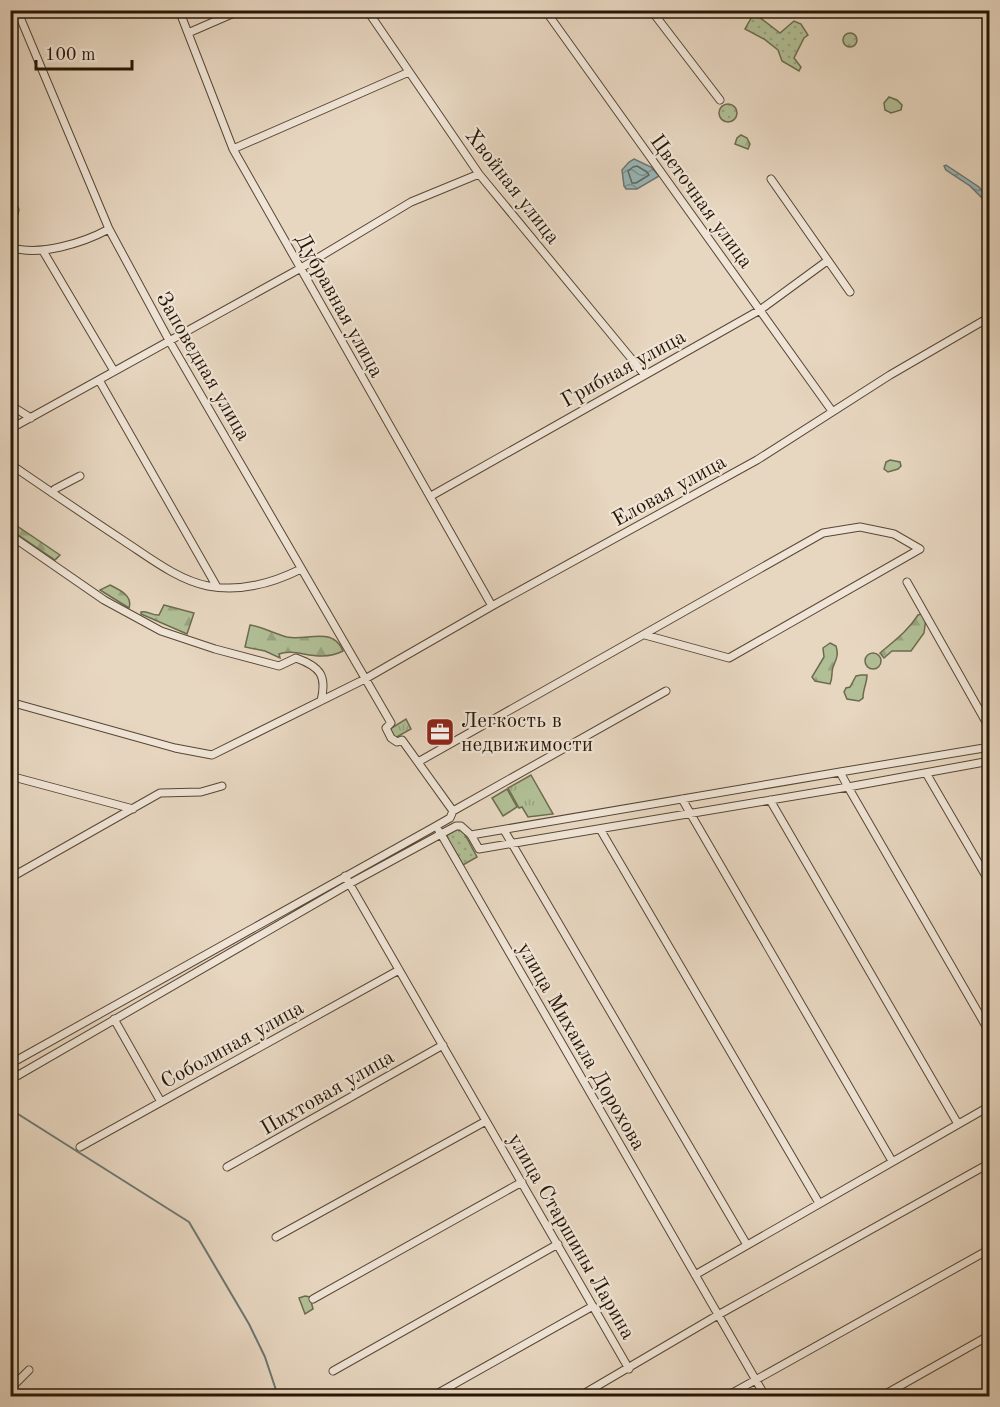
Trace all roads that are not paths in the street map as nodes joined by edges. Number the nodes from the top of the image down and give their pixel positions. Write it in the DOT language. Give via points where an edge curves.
graph roads {
  1 [pos="17,10"];
  2 [pos="179,10"];
  3 [pos="241,10"];
  4 [pos="367,10"];
  5 [pos="545,10"];
  6 [pos="651,10"];
  7 [pos="188,33"];
  8 [pos="410,72"];
  9 [pos="720,100"];
  10 [pos="233,149"];
  11 [pos="479,174"];
  12 [pos="771,179"];
  13 [pos="10,200"];
  14 [pos="109,229"];
  15 [pos="12,248"];
  16 [pos="43,250"];
  17 [pos="827,261"];
  18 [pos="301,268"];
  19 [pos="850,292"];
  20 [pos="760,310"];
  21 [pos="982,321"];
  22 [pos="170,342"];
  23 [pos="114,371"];
  24 [pos="644,374"];
  25 [pos="99,380"];
  26 [pos="10,405"];
  27 [pos="832,411"];
  28 [pos="31,418"];
  29 [pos="10,429"];
  30 [pos="10,464"];
  31 [pos="80,476"];
  32 [pos="52,493"];
  33 [pos="431,496"];
  34 [pos="11,536"];
  35 [pos="301,569"];
  36 [pos="907,582"];
  37 [pos="217,587"];
  38 [pos="492,606"];
  39 [pos="645,636"];
  40 [pos="365,679"];
  41 [pos="666,691"];
  42 [pos="321,701"];
  43 [pos="10,702"];
  44 [pos="990,729"];
  45 [pos="990,747"];
  46 [pos="990,761"];
  47 [pos="418,762"];
  48 [pos="840,772"];
  49 [pos="926,772"];
  50 [pos="10,776"];
  51 [pos="222,786"];
  52 [pos="848,787"];
  53 [pos="682,799"];
  54 [pos="770,800"];
  55 [pos="133,809"];
  56 [pos="453,811"];
  57 [pos="690,814"];
  58 [pos="436,826"];
  59 [pos="600,829"];
  60 [pos="504,830"];
  61 [pos="441,834"];
  62 [pos="471,835"];
  63 [pos="512,844"];
  64 [pos="345,876"];
  65 [pos="10,878"];
  66 [pos="990,883"];
  67 [pos="349,884"];
  68 [pos="399,970"];
  69 [pos="114,1019"];
  70 [pos="990,1033"];
  71 [pos="443,1045"];
  72 [pos="10,1064"];
  73 [pos="10,1080"];
  74 [pos="161,1102"];
  75 [pos="990,1106"];
  76 [pos="486,1120"];
  77 [pos="958,1124"];
  78 [pos="80,1147"];
  79 [pos="892,1161"];
  80 [pos="990,1163"];
  81 [pos="227,1167"];
  82 [pos="522,1182"];
  83 [pos="819,1203"];
  84 [pos="276,1237"];
  85 [pos="558,1244"];
  86 [pos="747,1245"];
  87 [pos="990,1249"];
  88 [pos="695,1275"];
  89 [pos="313,1299"];
  90 [pos="593,1306"];
  91 [pos="718,1315"];
  92 [pos="990,1335"];
  93 [pos="629,1369"];
  94 [pos="29,1370"];
  95 [pos="333,1371"];
  96 [pos="756,1380"];
  97 [pos="10,1389"];
  98 [pos="433,1396"];
  99 [pos="580,1396"];
  100 [pos="727,1396"];
  101 [pos="765,1396"];
  102 [pos="882,1396"];
  1 -- 14 [label="street, Заповедная улица"];
  2 -- 7 [label="street, Дубравная улица"];
  3 -- 7 [label="street"];
  4 -- 8 [label="street, Хвойная улица"];
  5 -- 20 [label="street, Цветочная улица"];
  6 -- 9 [label="street"];
  7 -- 10 [label="street, Дубравная улица"];
  8 -- 10 [label="street"];
  8 -- 11 [label="street, Хвойная улица"];
  10 -- 18 [label="street, Дубравная улица"];
  11 -- 18 [label="street" via="411,202"];
  11 -- 24 [label="street, Хвойная улица"];
  12 -- 17 [label="street"];
  13 -- 15 [label="street" via="15,210 10,226"];
  14 -- 16 [label="street" via="94,237"];
  14 -- 22 [label="street, Заповедная улица"];
  15 -- 16 [label="street"];
  16 -- 23 [label="street"];
  17 -- 19 [label="street"];
  17 -- 20 [label="street, Грибная улица"];
  18 -- 22 [label="street"];
  18 -- 33 [label="street, Дубравная улица"];
  20 -- 24 [label="street, Грибная улица"];
  20 -- 27 [label="street, Цветочная улица"];
  21 -- 27 [label="street, Еловая улица"];
  22 -- 23 [label="street"];
  22 -- 35 [label="street, Заповедная улица"];
  23 -- 25 [label="street"];
  24 -- 33 [label="street, Грибная улица"];
  25 -- 28 [label="street"];
  25 -- 37 [label="street"];
  26 -- 28 [label="street"];
  27 -- 38 [label="street, Еловая улица" via="757,460"];
  28 -- 29 [label="street"];
  30 -- 32 [label="street"];
  31 -- 32 [label="street"];
  32 -- 37 [label="street" via="148,557 191,581"];
  33 -- 38 [label="street, Дубравная улица"];
  34 -- 42 [label="street" via="104,600 161,631 279,666 296,658 309,663 322,675 325,685"];
  35 -- 37 [label="street" via="259,585"];
  35 -- 40 [label="street, Заповедная улица"];
  36 -- 44 [label="street"];
  38 -- 40 [label="street, Еловая улица"];
  39 -- 39 [label="street" via="824,533 860,527 894,534 920,549 729,658"];
  39 -- 47 [label="street"];
  40 -- 42 [label="street, Еловая улица"];
  40 -- 47 [label="street, Заповедная улица" via="391,723 386,728 391,738 402,740"];
  41 -- 56 [label="street"];
  42 -- 43 [label="street, Еловая улица" via="212,755"];
  45 -- 48 [label="street"];
  46 -- 49 [label="street"];
  47 -- 56 [label="street"];
  48 -- 52 [label="street"];
  48 -- 53 [label="street"];
  49 -- 52 [label="street"];
  49 -- 66 [label="street"];
  50 -- 55 [label="street"];
  51 -- 55 [label="street" via="201,792 160,793"];
  52 -- 54 [label="street"];
  52 -- 70 [label="street"];
  53 -- 57 [label="street"];
  53 -- 60 [label="street"];
  54 -- 57 [label="street"];
  54 -- 77 [label="street"];
  55 -- 65 [label="street"];
  56 -- 58 [label="street" via="450,818"];
  57 -- 59 [label="street"];
  57 -- 79 [label="street"];
  58 -- 61 [label="street, улица Михаила Дорохова"];
  58 -- 64 [label="street"];
  59 -- 63 [label="street"];
  59 -- 83 [label="street"];
  60 -- 62 [label="street"];
  60 -- 63 [label="street"];
  61 -- 62 [label="street" via="461,826"];
  61 -- 67 [label="street"];
  61 -- 88 [label="street, улица Михаила Дорохова"];
  62 -- 63 [label="street" via="479,849"];
  63 -- 86 [label="street"];
  64 -- 67 [label="street, улица Старшины Ларина"];
  64 -- 72 [label="street"];
  67 -- 68 [label="street, улица Старшины Ларина"];
  67 -- 69 [label="street"];
  68 -- 71 [label="street, улица Старшины Ларина"];
  68 -- 74 [label="street, Соболиная улица"];
  69 -- 73 [label="street"];
  69 -- 74 [label="street"];
  71 -- 76 [label="street, улица Старшины Ларина"];
  71 -- 81 [label="street, Пихтовая улица"];
  74 -- 78 [label="street, Соболиная улица"];
  75 -- 77 [label="street"];
  76 -- 82 [label="street, улица Старшины Ларина"];
  76 -- 84 [label="street, улица Старшины Ларина"];
  77 -- 79 [label="street"];
  79 -- 83 [label="street"];
  80 -- 91 [label="street"];
  82 -- 85 [label="street, улица Старшины Ларина"];
  82 -- 89 [label="street"];
  83 -- 86 [label="street"];
  85 -- 90 [label="street, улица Старшины Ларина"];
  85 -- 95 [label="street"];
  86 -- 88 [label="street"];
  87 -- 96 [label="street"];
  88 -- 91 [label="street, улица Михаила Дорохова"];
  90 -- 93 [label="street, улица Старшины Ларина"];
  90 -- 98 [label="street"];
  91 -- 93 [label="street"];
  91 -- 96 [label="street, улица Михаила Дорохова"];
  92 -- 102 [label="street"];
  93 -- 99 [label="street"];
  94 -- 97 [label="street"];
  96 -- 100 [label="street"];
  96 -- 101 [label="street, улица Михаила Дорохова"];
}
